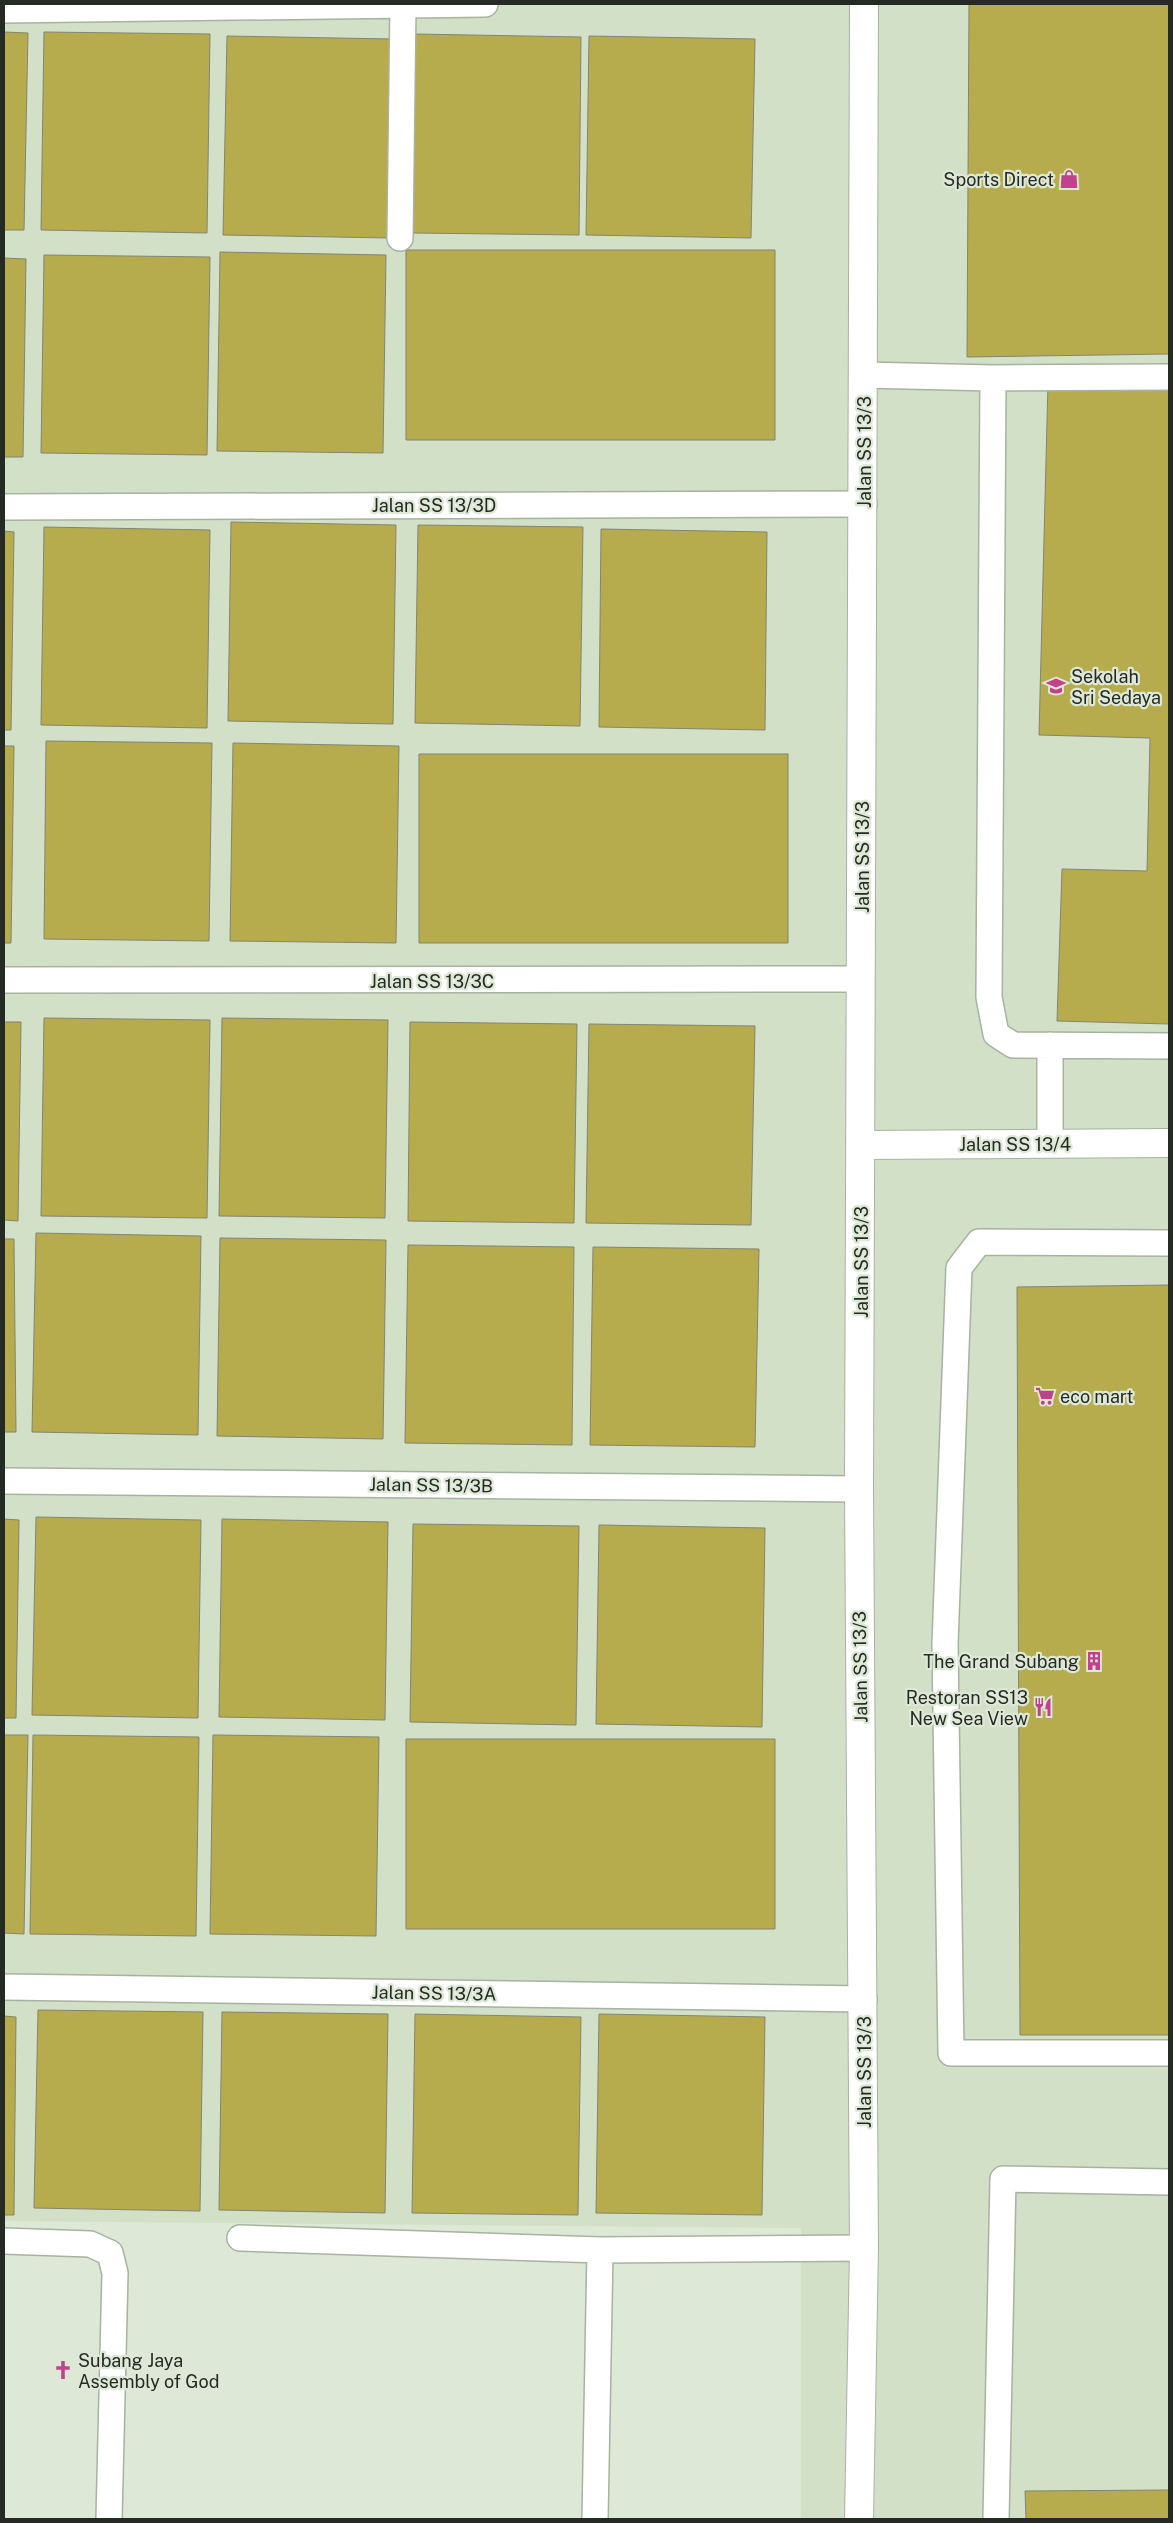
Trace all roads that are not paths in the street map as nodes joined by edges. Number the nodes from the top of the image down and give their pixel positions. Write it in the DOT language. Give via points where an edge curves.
graph roads {
  1 [pos="485,4"];
  2 [pos="864,4"];
  3 [pos="403,5"];
  4 [pos="4,10"];
  5 [pos="400,238"];
  6 [pos="864,375"];
  7 [pos="1169,377"];
  8 [pos="993,378"];
  9 [pos="864,504"];
  10 [pos="4,506"];
  11 [pos="861,979"];
  12 [pos="4,980"];
  13 [pos="1050,1045"];
  14 [pos="1169,1046"];
  15 [pos="1169,1143"];
  16 [pos="1050,1144"];
  17 [pos="862,1146"];
  18 [pos="1169,1243"];
  19 [pos="4,1481"];
  20 [pos="859,1488"];
  21 [pos="4,1987"];
  22 [pos="864,1999"];
  23 [pos="1169,2053"];
  24 [pos="1169,2182"];
  25 [pos="240,2238"];
  26 [pos="4,2242"];
  27 [pos="864,2248"];
  28 [pos="600,2250"];
  29 [pos="109,2519"];
  30 [pos="595,2519"];
  31 [pos="859,2519"];
  32 [pos="996,2519"];
  1 -- 3 [label="lane"];
  2 -- 6 [label="street, Jalan SS 13/3"];
  3 -- 4 [label="lane"];
  3 -- 5 [label="lane"];
  6 -- 8 [label="lane"];
  6 -- 9 [label="street, Jalan SS 13/3"];
  7 -- 8 [label="lane"];
  8 -- 13 [label="lane" via="989,997 996,1034 1013,1045"];
  9 -- 10 [label="lane, Jalan SS 13/3D"];
  9 -- 11 [label="street, Jalan SS 13/3"];
  11 -- 12 [label="lane, Jalan SS 13/3C"];
  11 -- 17 [label="street, Jalan SS 13/3"];
  13 -- 14 [label="lane"];
  13 -- 16 [label="lane"];
  15 -- 16 [label="street, Jalan SS 13/4"];
  16 -- 17 [label="street, Jalan SS 13/4"];
  17 -- 20 [label="street, Jalan SS 13/3"];
  18 -- 23 [label="lane" via="979,1242 959,1268 945,1644 951,2053"];
  19 -- 20 [label="lane, Jalan SS 13/3B"];
  20 -- 22 [label="street, Jalan SS 13/3"];
  21 -- 22 [label="lane, Jalan SS 13/3A"];
  22 -- 27 [label="street, Jalan SS 13/3"];
  24 -- 32 [label="lane" via="1003,2179"];
  25 -- 28 [label="lane"];
  26 -- 29 [label="lane" via="90,2244 110,2253 116,2273"];
  27 -- 28 [label="lane"];
  27 -- 31 [label="street, Jalan SS 13/3"];
  28 -- 30 [label="lane"];
}
